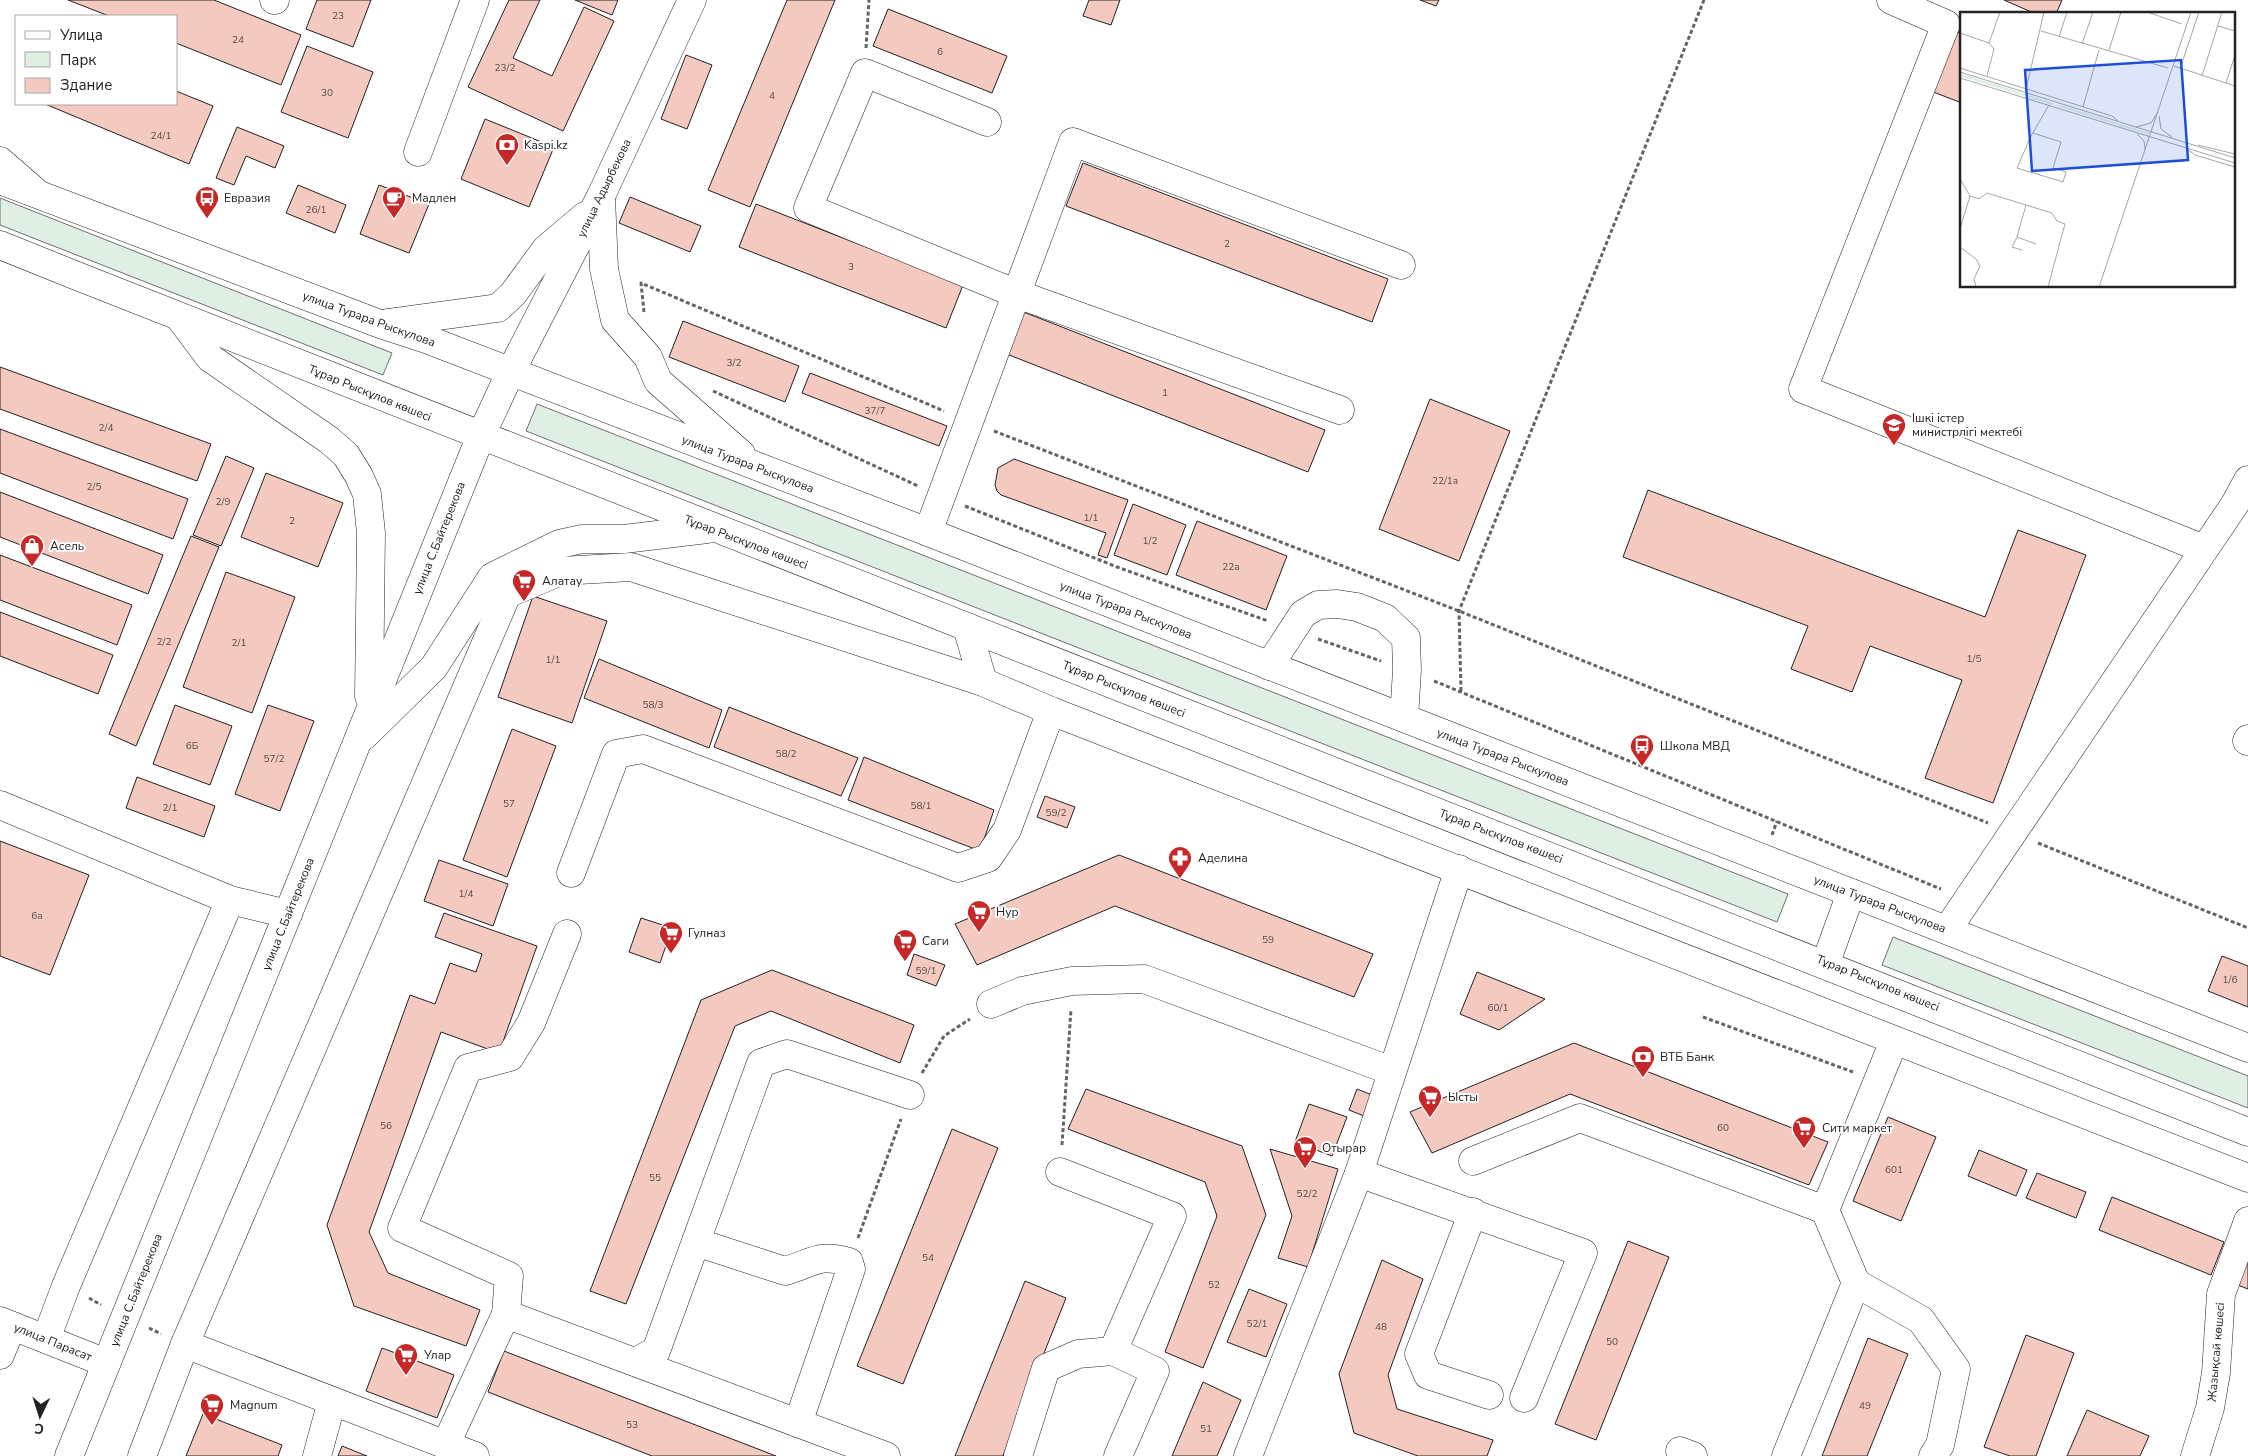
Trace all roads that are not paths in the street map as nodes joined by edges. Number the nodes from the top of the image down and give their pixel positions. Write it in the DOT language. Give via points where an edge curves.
graph roads {
  1 [pos="475,0"];
  2 [pos="692,0"];
  3 [pos="1891,0"];
  4 [pos="987,122"];
  5 [pos="418,152"];
  6 [pos="0,161"];
  7 [pos="0,180"];
  8 [pos="43,198"];
  9 [pos="598,202"];
  10 [pos="0,245"];
  11 [pos="1401,265"];
  12 [pos="1017,294"];
  13 [pos="180,318"];
  14 [pos="380,324"];
  15 [pos="510,373"];
  16 [pos="1340,410"];
  17 [pos="480,438"];
  18 [pos="757,468"];
  19 [pos="2248,480"];
  20 [pos="713,529"];
  21 [pos="928,532"];
  22 [pos="2204,549"];
  23 [pos="966,627"];
  24 [pos="1269,666"];
  25 [pos="983,682"];
  26 [pos="370,710"];
  27 [pos="1051,711"];
  28 [pos="1404,718"];
  29 [pos="356,744"];
  30 [pos="0,805"];
  31 [pos="1459,870"];
  32 [pos="571,873"];
  33 [pos="1852,893"];
  34 [pos="230,900"];
  35 [pos="288,914"];
  36 [pos="1947,930"];
  37 [pos="568,934"];
  38 [pos="1826,962"];
  39 [pos="991,1004"];
  40 [pos="1894,1040"];
  41 [pos="2248,1048"];
  42 [pos="1392,1071"];
  43 [pos="910,1095"];
  44 [pos="2248,1132"];
  45 [pos="1473,1161"];
  46 [pos="1060,1172"];
  47 [pos="1359,1173"];
  48 [pos="2248,1178"];
  49 [pos="1825,1210"];
  50 [pos="1473,1212"];
  51 [pos="2248,1221"];
  52 [pos="696,1242"];
  53 [pos="1856,1283"];
  54 [pos="506,1314"];
  55 [pos="6,1323"];
  56 [pos="46,1339"];
  57 [pos="185,1344"];
  58 [pos="1113,1351"];
  59 [pos="0,1355"];
  60 [pos="635,1362"];
  61 [pos="106,1364"];
  62 [pos="1489,1395"];
  63 [pos="1524,1398"];
  64 [pos="332,1401"];
  65 [pos="798,1423"];
  66 [pos="446,1444"];
  67 [pos="69,1456"];
  68 [pos="142,1456"];
  69 [pos="317,1456"];
  70 [pos="475,1456"];
  71 [pos="886,1456"];
  72 [pos="1018,1456"];
  73 [pos="1118,1456"];
  74 [pos="1248,1456"];
  75 [pos="1786,1456"];
  76 [pos="1933,1456"];
  77 [pos="2195,1456"];
  1 -- 5 [label="main road"];
  2 -- 9 [label="main road, улица Адырбекова"];
  3 -- 22 [label="main road" via="1946,24 1803,389"];
  4 -- 12 [label="main road" via="865,73 808,208"];
  6 -- 8 [label="main road"];
  7 -- 8 [label="main road, улица Турара Рыскулова"];
  8 -- 14 [label="main road, улица Турара Рыскулова"];
  9 -- 14 [label="main road" via="546,249 514,294 498,308"];
  9 -- 15 [label="main road, улица Адырбекова"];
  9 -- 18 [label="main road" via="604,269 615,320 648,357 658,381"];
  10 -- 13 [label="main road, Тұрар Рыскұлов көшесі"];
  11 -- 12 [label="main road" via="1073,142"];
  12 -- 16 [label="main road"];
  12 -- 21 [label="main road"];
  13 -- 17 [label="main road, Тұрар Рыскұлов көшесі"];
  13 -- 26 [label="main road" via="210,358 329,440 346,456 359,476 367,494 371,533"];
  14 -- 15 [label="main road, улица Турара Рыскулова"];
  15 -- 17 [label="main road, улица С.Байтерекова"];
  15 -- 18 [label="main road, улица Турара Рыскулова"];
  17 -- 20 [label="main road, Тұрар Рыскұлов көшесі"];
  17 -- 26 [label="main road, улица С.Байтерекова"];
  18 -- 21 [label="main road, улица Турара Рыскулова"];
  19 -- 22 [label="main road"];
  20 -- 23 [label="main road, Тұрар Рыскұлов көшесі"];
  20 -- 29 [label="main road" via="624,539 582,539 559,544 492,577 434,667"];
  21 -- 24 [label="main road, улица Турара Рыскулова"];
  22 -- 36 [label="main road"];
  23 -- 25 [label="main road"];
  23 -- 38 [label="main road, Тұрар Рыскұлов көшесі"];
  24 -- 28 [label="main road, улица Турара Рыскулова"];
  24 -- 28 [label="main road" via="1303,614 1318,605 1357,607 1378,615 1406,638"];
  25 -- 27 [label="main road"];
  25 -- 57 [label="main road" via="631,567 561,570 506,594"];
  26 -- 29 [label="main road, улица С.Байтерекова"];
  27 -- 31 [label="main road"];
  27 -- 32 [label="main road" via="1007,830 988,858 958,868 643,749 616,754"];
  28 -- 33 [label="main road, улица Турара Рыскулова"];
  29 -- 35 [label="main road, улица С.Байтерекова"];
  30 -- 34 [label="main road"];
  31 -- 40 [label="main road"];
  31 -- 42 [label="main road"];
  33 -- 36 [label="main road, улица Турара Рыскулова"];
  33 -- 38 [label="main road"];
  34 -- 35 [label="main road"];
  34 -- 56 [label="main road"];
  35 -- 61 [label="main road, улица С.Байтерекова"];
  36 -- 41 [label="main road, улица Турара Рыскулова"];
  37 -- 54 [label="main road" via="531,1024 510,1056 468,1068 402,1228 509,1276"];
  38 -- 44 [label="main road, Тұрар Рыскұлов көшесі"];
  39 -- 42 [label="main road" via="1022,991 1072,981 1144,979"];
  40 -- 48 [label="main road"];
  40 -- 49 [label="main road"];
  42 -- 47 [label="main road"];
  43 -- 52 [label="main road" via="787,1054 761,1064"];
  45 -- 49 [label="main road" via="1580,1118"];
  46 -- 58 [label="main road" via="1172,1216"];
  47 -- 50 [label="main road"];
  47 -- 74 [label="main road"];
  49 -- 53 [label="main road"];
  50 -- 62 [label="main road" via="1419,1354 1428,1376"];
  50 -- 63 [label="main road" via="1583,1253"];
  51 -- 77 [label="main road, Жазықсай көшесі" via="2221,1294 2216,1373 2210,1408"];
  52 -- 60 [label="main road" via="656,1351"];
  52 -- 65 [label="main road" via="785,1271 815,1259 849,1262 851,1269"];
  53 -- 75 [label="main road"];
  53 -- 76 [label="main road" via="1921,1320 1956,1370 1940,1445"];
  54 -- 60 [label="main road"];
  54 -- 66 [label="main road"];
  55 -- 56 [label="main road, улица Парасат"];
  55 -- 59 [label="main road"];
  56 -- 61 [label="main road, улица Парасат"];
  57 -- 64 [label="main road"];
  57 -- 68 [label="main road"];
  58 -- 72 [label="main road" via="1078,1354 1046,1368"];
  58 -- 73 [label="main road" via="1155,1371"];
  60 -- 65 [label="main road"];
  61 -- 67 [label="main road, улица С.Байтерекова"];
  64 -- 66 [label="main road"];
  64 -- 69 [label="main road"];
  65 -- 71 [label="main road"];
  66 -- 70 [label="main road"];
}
